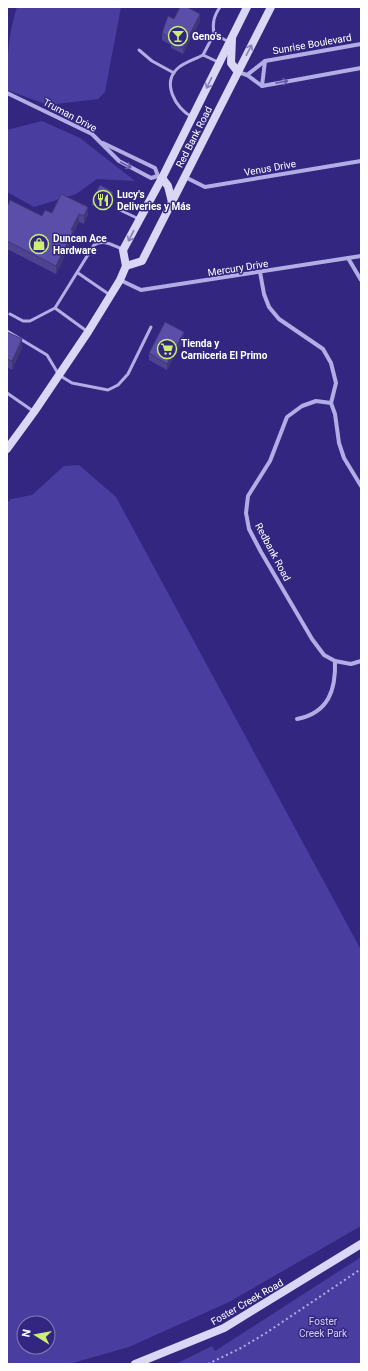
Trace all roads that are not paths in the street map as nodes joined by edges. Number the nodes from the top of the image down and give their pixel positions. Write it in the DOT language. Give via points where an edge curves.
graph roads {
  1 [pos="220,7"];
  2 [pos="247,7"];
  3 [pos="271,7"];
  4 [pos="214,34"];
  5 [pos="231,38"];
  6 [pos="361,44"];
  7 [pos="139,50"];
  8 [pos="203,55"];
  9 [pos="264,61"];
  10 [pos="219,63"];
  11 [pos="361,68"];
  12 [pos="238,72"];
  13 [pos="174,73"];
  14 [pos="247,75"];
  15 [pos="262,86"];
  16 [pos="7,93"];
  17 [pos="192,117"];
  18 [pos="99,141"];
  19 [pos="361,161"];
  20 [pos="160,177"];
  21 [pos="185,177"];
  22 [pos="172,202"];
  23 [pos="120,210"];
  24 [pos="139,219"];
  25 [pos="123,250"];
  26 [pos="361,256"];
  27 [pos="348,258"];
  28 [pos="126,266"];
  29 [pos="260,272"];
  30 [pos="78,273"];
  31 [pos="120,280"];
  32 [pos="361,280"];
  33 [pos="110,295"];
  34 [pos="55,308"];
  35 [pos="10,314"];
  36 [pos="151,327"];
  37 [pos="7,331"];
  38 [pos="88,332"];
  39 [pos="59,375"];
  40 [pos="7,393"];
  41 [pos="331,403"];
  42 [pos="34,412"];
  43 [pos="7,449"];
  44 [pos="361,486"];
  45 [pos="335,661"];
  46 [pos="361,661"];
  47 [pos="297,719"];
  48 [pos="361,1244"];
  49 [pos="136,1364"];
  1 -- 4 [label="lane" via="215,14"];
  2 -- 5 [label="main road, Red Bank Road"];
  12 -- 3 [label="main road, Red Bank Road, one-way"];
  4 -- 5 [label="lane"];
  4 -- 8 [label="lane"];
  5 -- 10 [label="main road, Red Bank Road"];
  5 -- 12 [label="main road" via="231,63"];
  6 -- 9 [label="street, Sunrise Boulevard"];
  7 -- 13 [label="lane" via="152,61"];
  8 -- 10 [label="lane"];
  8 -- 13 [label="lane" via="179,67"];
  9 -- 14 [label="street, Sunrise Boulevard"];
  9 -- 15 [label="street"];
  10 -- 17 [label="main road, Red Bank Road, one-way"];
  15 -- 11 [label="street, one-way"];
  12 -- 14 [label="street"];
  12 -- 21 [label="main road, Red Bank Road"];
  13 -- 17 [label="lane" via="170,83 174,100"];
  14 -- 15 [label="street"];
  16 -- 18 [label="street, Truman Drive" via="92,134"];
  17 -- 20 [label="main road, Red Bank Road"];
  18 -- 20 [label="street" via="155,168"];
  18 -- 20 [label="street, Truman Drive, one-way" via="119,161 151,178"];
  19 -- 21 [label="street, Venus Drive" via="205,187"];
  20 -- 22 [label="main road" via="168,186"];
  20 -- 24 [label="main road, Red Bank Road"];
  21 -- 22 [label="main road, Red Bank Road"];
  22 -- 28 [label="main road, Red Bank Road" via="142,261"];
  23 -- 24 [label="lane"];
  24 -- 25 [label="main road, Red Bank Road, one-way"];
  25 -- 28 [label="main road"];
  25 -- 30 [label="lane" via="99,242 94,245"];
  26 -- 27 [label="street, Mercury Drive"];
  27 -- 29 [label="street, Mercury Drive"];
  27 -- 32 [label="street"];
  28 -- 31 [label="main road"];
  29 -- 31 [label="street, Mercury Drive" via="141,290"];
  29 -- 41 [label="street" via="269,307 279,319 323,349 331,363 336,383"];
  30 -- 33 [label="lane"];
  30 -- 34 [label="lane"];
  31 -- 33 [label="main road"];
  33 -- 38 [label="main road"];
  34 -- 35 [label="lane" via="30,321"];
  34 -- 38 [label="lane"];
  36 -- 39 [label="lane" via="128,374 118,386 108,390 91,388 72,383"];
  37 -- 39 [label="lane" via="47,355"];
  38 -- 39 [label="main road"];
  39 -- 42 [label="main road"];
  40 -- 42 [label="lane"];
  41 -- 44 [label="street" via="344,458"];
  41 -- 45 [label="street, Redbank Road" via="316,401 302,406 287,417 270,461 248,496 246,512 249,529 312,639 324,655"];
  42 -- 43 [label="main road"];
  45 -- 46 [label="street" via="351,664"];
  45 -- 47 [label="street" via="335,680 331,695 321,708 307,717"];
  48 -- 49 [label="main road, Foster Creek Road" via="224,1328"];
}
